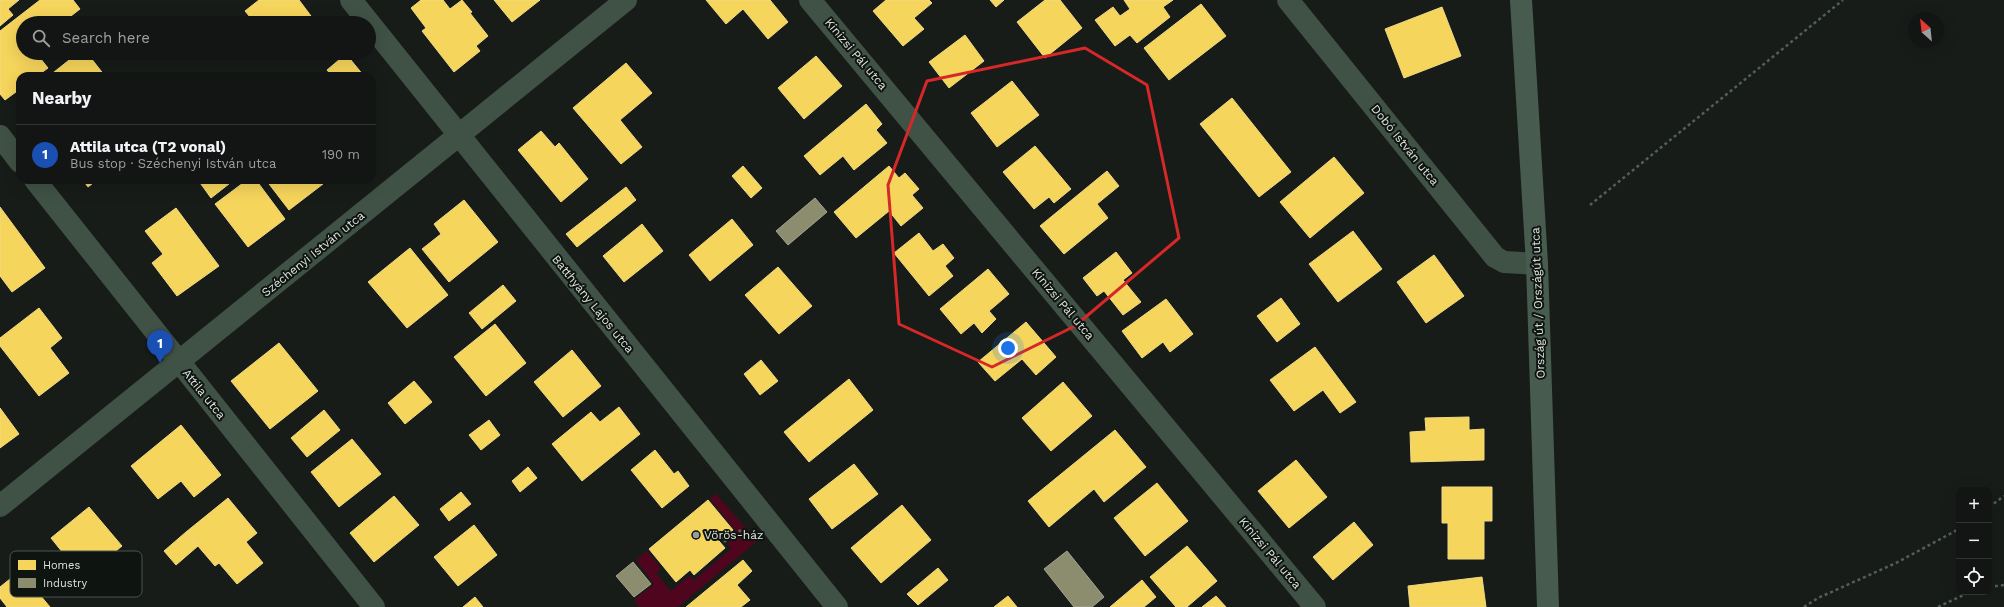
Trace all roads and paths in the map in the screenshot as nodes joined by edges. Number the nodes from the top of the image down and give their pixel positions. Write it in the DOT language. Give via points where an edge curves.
graph roads {
  1 [pos="351,0"];
  2 [pos="626,0"];
  3 [pos="810,0"];
  4 [pos="1288,0"];
  5 [pos="1521,0"];
  6 [pos="1843,0"];
  7 [pos="364,16"];
  8 [pos="376,31"];
  9 [pos="0,136"];
  10 [pos="459,136"];
  11 [pos="16,157"];
  12 [pos="37,184"];
  13 [pos="1590,204"];
  14 [pos="1537,264"];
  15 [pos="179,362"];
  16 [pos="2004,496"];
  17 [pos="1992,505"];
  18 [pos="0,506"];
  19 [pos="1956,531"];
  20 [pos="2004,585"];
  21 [pos="1992,587"];
  22 [pos="1964,595"];
  23 [pos="374,607"];
  24 [pos="837,607"];
  25 [pos="1315,607"];
  26 [pos="1548,607"];
  27 [pos="1804,607"];
  28 [pos="1938,607"];
  1 -- 7 [label="street, Batthyány Lajos utca"];
  2 -- 10 [label="street, Széchenyi István utca"];
  3 -- 25 [label="street, Kinizsi Pál utca"];
  4 -- 14 [label="street, Dobó István utca" via="1495,257 1504,262"];
  5 -- 14 [label="main road, Ország út / Országút utca"];
  6 -- 13 [label="path"];
  8 -- 10 [label="street, Batthyány Lajos utca"];
  9 -- 11 [label="street"];
  10 -- 15 [label="street, Széchenyi István utca"];
  10 -- 24 [label="street, Batthyány Lajos utca"];
  12 -- 15 [label="street, Attila utca"];
  14 -- 26 [label="main road, Ország út / Országút utca"];
  15 -- 18 [label="street, Széchenyi István utca"];
  15 -- 23 [label="street, Attila utca"];
  16 -- 17 [label="path"];
  19 -- 27 [label="path"];
  20 -- 21 [label="path"];
  22 -- 28 [label="path"];
}
